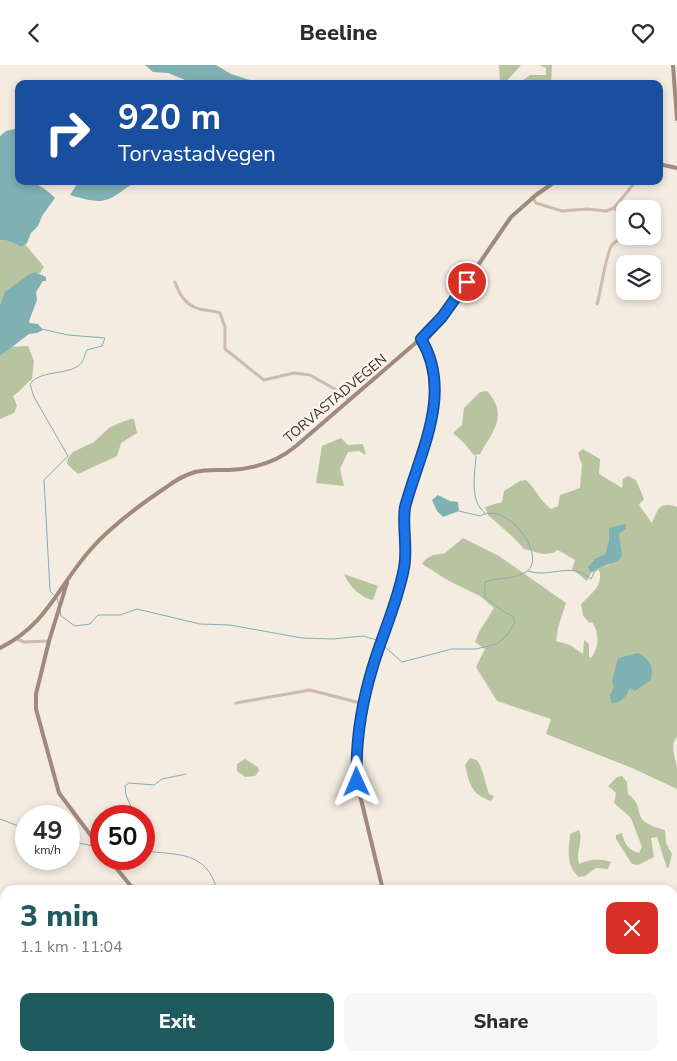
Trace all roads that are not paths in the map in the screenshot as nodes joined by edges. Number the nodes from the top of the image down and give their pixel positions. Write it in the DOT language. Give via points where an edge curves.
graph roads {
  1 [pos="673,65"];
  2 [pos="677,119"];
  3 [pos="663,165"];
  4 [pos="677,168"];
  5 [pos="550,185"];
  6 [pos="633,185"];
  7 [pos="532,197"];
  8 [pos="614,208"];
  9 [pos="616,242"];
  10 [pos="175,282"];
  11 [pos="597,304"];
  12 [pos="421,339"];
  13 [pos="349,400"];
  14 [pos="68,581"];
  15 [pos="17,639"];
  16 [pos="49,641"];
  17 [pos="0,648"];
  18 [pos="236,703"];
  19 [pos="364,704"];
  20 [pos="90,835"];
  21 [pos="118,870"];
  22 [pos="130,885"];
  23 [pos="382,885"];
  1 -- 2 [label="main road"];
  3 -- 4 [label="main road"];
  5 -- 7 [label="main road, TORVASTADVEGEN"];
  6 -- 8 [label="street"];
  7 -- 8 [label="street" via="536,203 562,211 606,211"];
  7 -- 12 [label="main road, TORVASTADVEGEN" via="509,220 448,309"];
  9 -- 11 [label="street" via="608,251"];
  10 -- 13 [label="street" via="188,304 220,313 225,327 225,349 264,380 294,373 310,375"];
  12 -- 13 [label="main road, TORVASTADVEGEN"];
  12 -- 19 [label="main road" via="433,369 433,411 405,507 406,545 401,579"];
  13 -- 14 [label="main road, TORVASTADVEGEN" via="280,457 241,469 197,472 172,483 99,541"];
  14 -- 15 [label="main road, TORVASTADVEGEN" via="39,621"];
  14 -- 16 [label="main road"];
  15 -- 16 [label="street" via="24,642"];
  15 -- 17 [label="main road, TORVASTADVEGEN"];
  16 -- 20 [label="main road" via="36,698 39,724 60,796"];
  18 -- 19 [label="street" via="310,690"];
  19 -- 23 [label="main road" via="357,751 357,782"];
  21 -- 22 [label="main road"];
}
